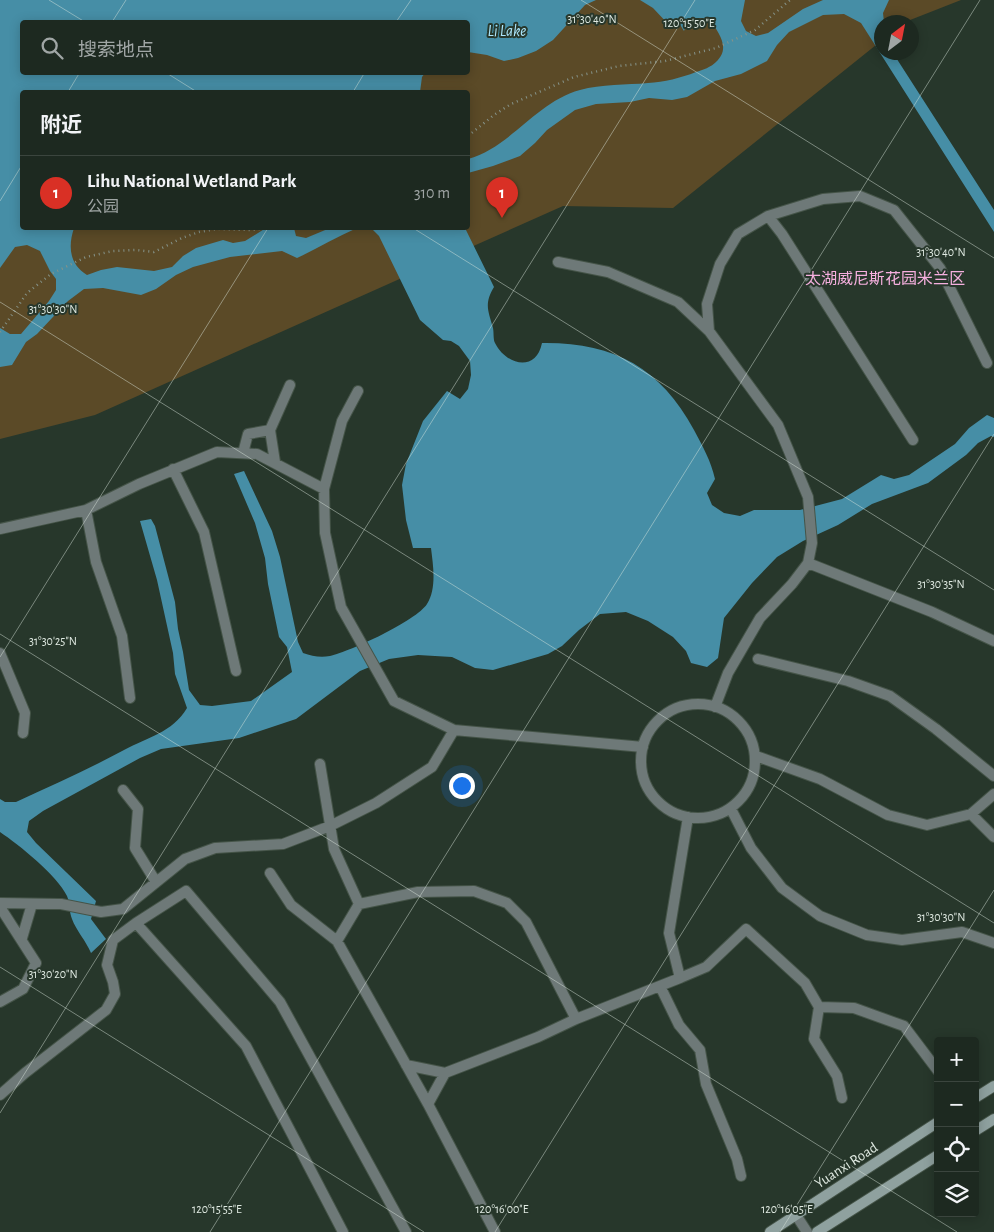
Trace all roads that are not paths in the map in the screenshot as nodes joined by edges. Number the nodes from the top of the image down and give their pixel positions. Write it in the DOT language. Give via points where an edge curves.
graph roads {
  1 [pos="768,216"];
  2 [pos="558,262"];
  3 [pos="709,331"];
  4 [pos="987,363"];
  5 [pos="290,385"];
  6 [pos="358,391"];
  7 [pos="270,430"];
  8 [pos="913,440"];
  9 [pos="243,453"];
  10 [pos="275,462"];
  11 [pos="173,469"];
  12 [pos="324,488"];
  13 [pos="86,510"];
  14 [pos="0,529"];
  15 [pos="808,563"];
  16 [pos="994,641"];
  17 [pos="0,653"];
  18 [pos="758,659"];
  19 [pos="236,671"];
  20 [pos="130,698"];
  21 [pos="715,707"];
  22 [pos="454,730"];
  23 [pos="23,733"];
  24 [pos="643,747"];
  25 [pos="756,756"];
  26 [pos="320,764"];
  27 [pos="994,776"];
  28 [pos="123,790"];
  29 [pos="994,794"];
  30 [pos="731,809"];
  31 [pos="970,814"];
  32 [pos="688,817"];
  33 [pos="330,826"];
  34 [pos="994,837"];
  35 [pos="270,873"];
  36 [pos="156,882"];
  37 [pos="32,904"];
  38 [pos="359,904"];
  39 [pos="0,905"];
  40 [pos="136,923"];
  41 [pos="22,938"];
  42 [pos="337,941"];
  43 [pos="994,943"];
  44 [pos="680,978"];
  45 [pos="660,986"];
  46 [pos="0,1002"];
  47 [pos="819,1007"];
  48 [pos="576,1019"];
  49 [pos="406,1065"];
  50 [pos="934,1066"];
  51 [pos="445,1073"];
  52 [pos="994,1086"];
  53 [pos="0,1095"];
  54 [pos="979,1095"];
  55 [pos="842,1098"];
  56 [pos="428,1104"];
  57 [pos="994,1119"];
  58 [pos="934,1125"];
  59 [pos="979,1128"];
  60 [pos="934,1158"];
  61 [pos="741,1176"];
  62 [pos="796,1215"];
  63 [pos="343,1232"];
  64 [pos="406,1232"];
  65 [pos="495,1232"];
  66 [pos="770,1232"];
  67 [pos="807,1232"];
  68 [pos="817,1232"];
  1 -- 3 [label="street" via="738,234 720,264 707,304"];
  1 -- 4 [label="street" via="823,199 860,196 894,210 940,268"];
  1 -- 8 [label="street"];
  2 -- 3 [label="street" via="608,272 678,302"];
  3 -- 15 [label="street" via="778,425 808,497 812,543"];
  5 -- 7 [label="street"];
  6 -- 12 [label="street" via="342,421"];
  7 -- 9 [label="street" via="248,434"];
  7 -- 10 [label="street"];
  9 -- 10 [label="street" via="257,454"];
  9 -- 11 [label="street" via="217,452"];
  10 -- 12 [label="street"];
  11 -- 13 [label="street"];
  11 -- 19 [label="street" via="204,532"];
  12 -- 22 [label="street" via="325,533 341,607 394,701"];
  13 -- 14 [label="street"];
  13 -- 20 [label="street" via="96,562 122,636"];
  15 -- 16 [label="street" via="932,612"];
  15 -- 21 [label="street" via="760,618 728,673"];
  17 -- 23 [label="street" via="25,714"];
  18 -- 27 [label="street" via="848,681 890,696"];
  21 -- 24 [label="street" via="703,703 676,707 655,723"];
  21 -- 25 [label="street" via="728,712 748,730"];
  22 -- 24 [label="street"];
  22 -- 33 [label="street" via="432,767"];
  24 -- 32 [label="street" via="642,770 650,791 666,808"];
  25 -- 30 [label="street" via="752,783"];
  25 -- 31 [label="street" via="820,779 888,815 927,825"];
  26 -- 33 [label="street"];
  28 -- 36 [label="street" via="138,809 135,848"];
  29 -- 31 [label="street"];
  30 -- 32 [label="street" via="713,816"];
  30 -- 43 [label="street" via="751,848 782,888 820,916 867,935 902,940 962,932"];
  31 -- 34 [label="street"];
  32 -- 44 [label="street" via="669,933"];
  33 -- 36 [label="street" via="283,844 215,848 185,859"];
  33 -- 38 [label="street" via="334,849"];
  35 -- 42 [label="street" via="291,904"];
  36 -- 37 [label="street" via="123,909 101,912 61,904"];
  37 -- 39 [label="street"];
  37 -- 41 [label="street"];
  38 -- 42 [label="street"];
  38 -- 48 [label="street" via="418,892 474,891 506,903 526,922"];
  39 -- 41 [label="street"];
  40 -- 53 [label="street" via="113,940 107,965 115,994 106,1010"];
  40 -- 63 [label="street" via="246,1046"];
  40 -- 64 [label="street" via="186,891 280,1002"];
  41 -- 46 [label="street" via="36,963 23,990"];
  42 -- 49 [label="street"];
  44 -- 45 [label="street"];
  44 -- 47 [label="street" via="706,966 746,929 805,983"];
  45 -- 48 [label="street"];
  45 -- 61 [label="street" via="679,1025 700,1050 706,1084"];
  47 -- 50 [label="street" via="854,1008 904,1026"];
  47 -- 55 [label="street" via="814,1039 836,1076"];
  48 -- 51 [label="street"];
  49 -- 51 [label="street"];
  49 -- 56 [label="street"];
  51 -- 56 [label="street"];
  52 -- 54 [label="main road"];
  56 -- 65 [label="street"];
  57 -- 59 [label="main road"];
  58 -- 62 [label="main road, Yuanxi Road"];
  60 -- 68 [label="main road"];
  62 -- 66 [label="main road, Yuanxi Road"];
  62 -- 67 [label="street"];
}
